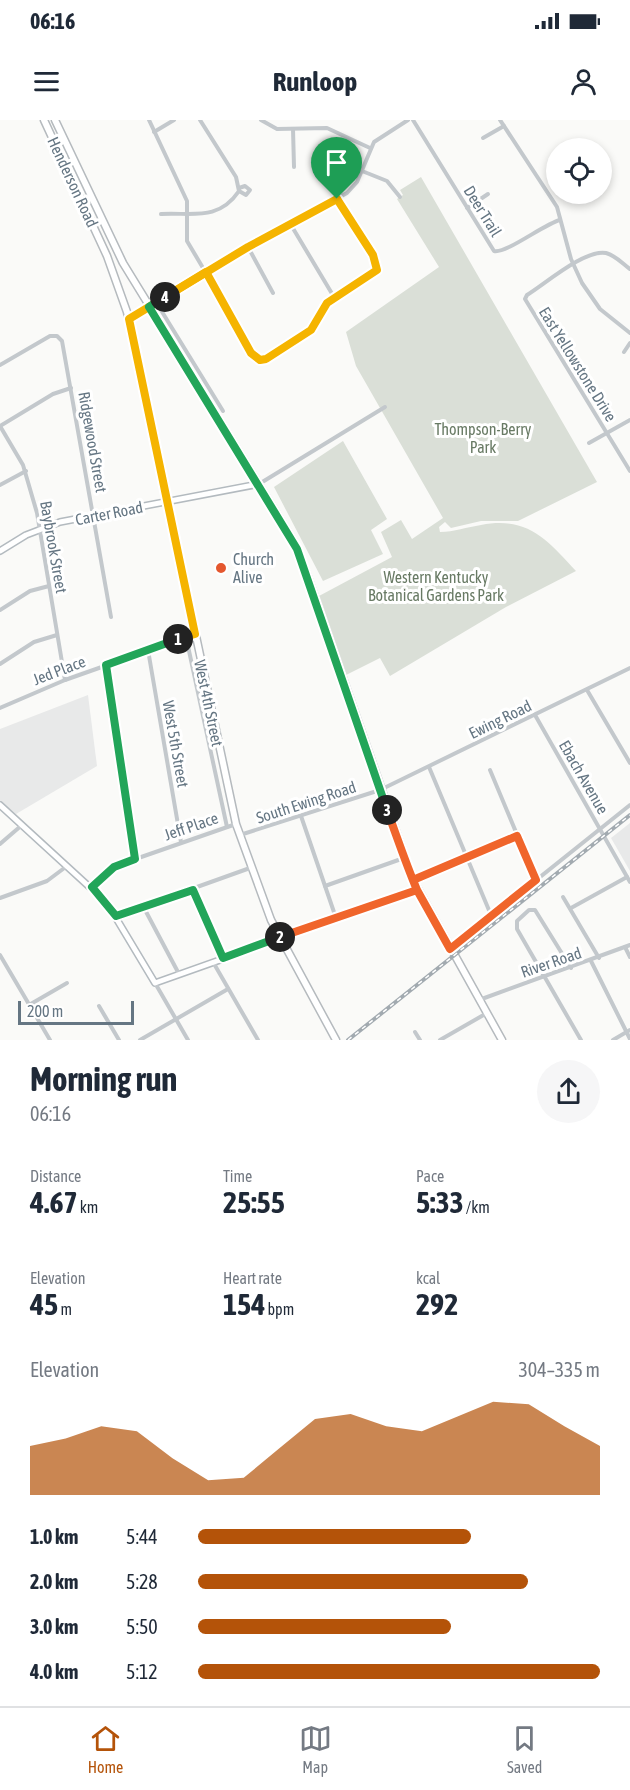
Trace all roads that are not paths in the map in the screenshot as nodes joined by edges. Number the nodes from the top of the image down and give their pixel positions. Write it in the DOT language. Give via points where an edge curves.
graph roads {
  1 [pos="44,120"];
  2 [pos="54,120"];
  3 [pos="148,120"];
  4 [pos="174,120"];
  5 [pos="200,120"];
  6 [pos="261,120"];
  7 [pos="329,120"];
  8 [pos="408,120"];
  9 [pos="413,120"];
  10 [pos="500,120"];
  11 [pos="504,126"];
  12 [pos="327,128"];
  13 [pos="293,129"];
  14 [pos="154,132"];
  15 [pos="483,138"];
  16 [pos="370,148"];
  17 [pos="294,167"];
  18 [pos="362,171"];
  19 [pos="488,194"];
  20 [pos="400,197"];
  21 [pos="337,199"];
  22 [pos="467,208"];
  23 [pos="161,214"];
  24 [pos="188,215"];
  25 [pos="560,220"];
  26 [pos="291,225"];
  27 [pos="102,244"];
  28 [pos="248,247"];
  29 [pos="573,265"];
  30 [pos="630,269"];
  31 [pos="206,272"];
  32 [pos="273,293"];
  33 [pos="334,297"];
  34 [pos="156,302"];
  35 [pos="149,307"];
  36 [pos="129,319"];
  37 [pos="630,333"];
  38 [pos="630,343"];
  39 [pos="624,352"];
  40 [pos="0,365"];
  41 [pos="71,388"];
  42 [pos="212,400"];
  43 [pos="385,407"];
  44 [pos="223,411"];
  45 [pos="630,420"];
  46 [pos="0,426"];
  47 [pos="607,434"];
  48 [pos="589,444"];
  49 [pos="26,471"];
  50 [pos="630,471"];
  51 [pos="0,484"];
  52 [pos="259,484"];
  53 [pos="167,501"];
  54 [pos="93,516"];
  55 [pos="40,529"];
  56 [pos="0,551"];
  57 [pos="49,586"];
  58 [pos="0,610"];
  59 [pos="111,617"];
  60 [pos="195,634"];
  61 [pos="57,635"];
  62 [pos="186,637"];
  63 [pos="148,650"];
  64 [pos="0,664"];
  65 [pos="106,665"];
  66 [pos="630,668"];
  67 [pos="65,680"];
  68 [pos="587,690"];
  69 [pos="0,708"];
  70 [pos="535,715"];
  71 [pos="630,764"];
  72 [pos="429,767"];
  73 [pos="490,770"];
  74 [pos="380,790"];
  75 [pos="0,805"];
  76 [pos="630,805"];
  77 [pos="301,816"];
  78 [pos="236,824"];
  79 [pos="22,825"];
  80 [pos="227,827"];
  81 [pos="600,829"];
  82 [pos="240,835"];
  83 [pos="517,836"];
  84 [pos="181,842"];
  85 [pos="0,844"];
  86 [pos="467,857"];
  87 [pos="404,858"];
  88 [pos="135,859"];
  89 [pos="68,866"];
  90 [pos="250,868"];
  91 [pos="413,880"];
  92 [pos="536,880"];
  93 [pos="629,880"];
  94 [pos="325,886"];
  95 [pos="92,887"];
  96 [pos="193,890"];
  97 [pos="417,890"];
  98 [pos="563,897"];
  99 [pos="0,898"];
  100 [pos="143,906"];
  101 [pos="571,908"];
  102 [pos="491,915"];
  103 [pos="116,916"];
  104 [pos="336,918"];
  105 [pos="279,938"];
  106 [pos="628,946"];
  107 [pos="450,949"];
  108 [pos="0,955"];
  109 [pos="630,957"];
  110 [pos="223,958"];
  111 [pos="598,958"];
  112 [pos="591,961"];
  113 [pos="213,962"];
  114 [pos="571,968"];
  115 [pos="179,974"];
  116 [pos="545,977"];
  117 [pos="67,983"];
  118 [pos="155,983"];
  119 [pos="228,989"];
  120 [pos="479,1000"];
  121 [pos="29,1005"];
  122 [pos="99,1005"];
  123 [pos="487,1013"];
  124 [pos="176,1019"];
  125 [pos="628,1031"];
  126 [pos="415,1032"];
  127 [pos="336,1039"];
  128 [pos="630,1039"];
  129 [pos="50,1040"];
  130 [pos="119,1040"];
  131 [pos="140,1040"];
  132 [pos="188,1040"];
  133 [pos="258,1040"];
  134 [pos="420,1040"];
  135 [pos="440,1040"];
  136 [pos="502,1040"];
  137 [pos="581,1040"];
  138 [pos="614,1040"];
  1 -- 27 [label="main road, Henderson Road"];
  2 -- 35 [label="main road, Henderson Road"];
  3 -- 14 [label="street"];
  4 -- 14 [label="street"];
  5 -- 24 [label="street" via="236,177 239,189 231,200 209,213"];
  6 -- 13 [label="street" via="272,127"];
  7 -- 12 [label="street"];
  8 -- 16 [label="street"];
  9 -- 22 [label="street, Deer Trail"];
  10 -- 11 [label="street"];
  11 -- 15 [label="street"];
  11 -- 25 [label="street" via="551,196"];
  12 -- 13 [label="street"];
  12 -- 16 [label="street"];
  13 -- 17 [label="street"];
  14 -- 24 [label="street" via="185,196"];
  16 -- 18 [label="street"];
  18 -- 20 [label="street" via="387,181"];
  18 -- 21 [label="street" via="354,187"];
  19 -- 22 [label="street"];
  21 -- 26 [label="street"];
  21 -- 33 [label="street" via="378,264 376,271"];
  22 -- 25 [label="street, Deer Trail" via="496,252"];
  23 -- 24 [label="street"];
  24 -- 31 [label="street" via="187,241"];
  25 -- 29 [label="street"];
  26 -- 28 [label="street"];
  26 -- 33 [label="street"];
  27 -- 36 [label="main road, West 4th Street"];
  28 -- 31 [label="street"];
  28 -- 32 [label="street"];
  29 -- 30 [label="street" via="606,253"];
  29 -- 37 [label="street" via="596,304"];
  29 -- 47 [label="street, East Yellowstone Drive" via="527,295 526,300"];
  31 -- 33 [label="street" via="257,359 263,360 307,334"];
  31 -- 34 [label="street"];
  34 -- 35 [label="street"];
  34 -- 42 [label="street"];
  35 -- 36 [label="street"];
  35 -- 42 [label="main road, Henderson Road"];
  36 -- 53 [label="main road, West 4th Street"];
  38 -- 39 [label="street"];
  40 -- 41 [label="street, Ridgewood Street" via="57,336 63,345"];
  41 -- 46 [label="street" via="53,394"];
  41 -- 54 [label="street, Ridgewood Street"];
  42 -- 44 [label="street"];
  42 -- 52 [label="main road, Henderson Road"];
  43 -- 52 [label="street"];
  45 -- 47 [label="street"];
  46 -- 49 [label="street, Baybrook Street"];
  47 -- 48 [label="street"];
  47 -- 50 [label="street, East Yellowstone Drive"];
  49 -- 51 [label="street"];
  49 -- 55 [label="street, Baybrook Street"];
  52 -- 53 [label="street, Carter Road"];
  52 -- 74 [label="main road, Henderson Road" via="301,558"];
  53 -- 54 [label="street, Carter Road"];
  53 -- 60 [label="main road, West 4th Street"];
  54 -- 55 [label="street, Carter Road"];
  54 -- 59 [label="street, Ridgewood Street"];
  55 -- 56 [label="street, Carter Road"];
  55 -- 57 [label="street, Baybrook Street"];
  57 -- 58 [label="street" via="30,591"];
  57 -- 61 [label="street, Baybrook Street"];
  60 -- 62 [label="street, Jed Place"];
  60 -- 78 [label="main road, West 4th Street"];
  61 -- 64 [label="street" via="34,642"];
  61 -- 67 [label="street, Baybrook Street"];
  62 -- 63 [label="street, Jed Place"];
  62 -- 80 [label="street, West 4th Street"];
  63 -- 65 [label="street, Jed Place"];
  63 -- 84 [label="street, West 5th Street"];
  65 -- 67 [label="street, Jed Place"];
  65 -- 88 [label="street"];
  66 -- 68 [label="street, Ewing Road"];
  67 -- 69 [label="street, Jed Place"];
  68 -- 70 [label="street, Ewing Road"];
  68 -- 71 [label="street"];
  70 -- 72 [label="street, Ewing Road"];
  70 -- 81 [label="street, Ebach Avenue"];
  72 -- 74 [label="street, Ewing Road"];
  72 -- 86 [label="street"];
  73 -- 83 [label="street"];
  74 -- 77 [label="street, South Ewing Road"];
  74 -- 87 [label="main road, Henderson Road"];
  75 -- 79 [label="street"];
  76 -- 81 [label="street"];
  77 -- 82 [label="street, South Ewing Road"];
  77 -- 94 [label="street"];
  78 -- 80 [label="street, Jeff Place"];
  78 -- 82 [label="main road, West 4th Street"];
  79 -- 85 [label="street"];
  79 -- 89 [label="street"];
  80 -- 84 [label="street, Jeff Place"];
  81 -- 92 [label="street"];
  81 -- 93 [label="street, Ebach Avenue"];
  82 -- 90 [label="main road, West 4th Street"];
  83 -- 86 [label="street"];
  83 -- 92 [label="street"];
  84 -- 88 [label="street, Jeff Place"];
  86 -- 91 [label="street"];
  86 -- 102 [label="street"];
  87 -- 91 [label="main road, Henderson Road"];
  87 -- 94 [label="street"];
  88 -- 95 [label="street, Jeff Place" via="114,867"];
  89 -- 95 [label="street"];
  89 -- 99 [label="street" via="47,881"];
  90 -- 96 [label="street"];
  90 -- 105 [label="main road, West 4th Street"];
  91 -- 97 [label="main road, Henderson Road"];
  92 -- 102 [label="street"];
  93 -- 101 [label="street"];
  94 -- 104 [label="street"];
  95 -- 103 [label="street"];
  96 -- 100 [label="street"];
  96 -- 110 [label="street"];
  97 -- 104 [label="street"];
  97 -- 107 [label="main road, Henderson Road"];
  98 -- 101 [label="street"];
  100 -- 103 [label="street"];
  100 -- 115 [label="street"];
  101 -- 111 [label="street"];
  102 -- 107 [label="street"];
  103 -- 118 [label="street"];
  104 -- 105 [label="street"];
  105 -- 110 [label="street"];
  105 -- 127 [label="main road, West 4th Street"];
  106 -- 109 [label="street"];
  106 -- 111 [label="street, River Road"];
  107 -- 120 [label="main road, Henderson Road"];
  108 -- 121 [label="street"];
  110 -- 113 [label="street"];
  111 -- 112 [label="street, River Road"];
  112 -- 114 [label="street, River Road"];
  112 -- 125 [label="street"];
  113 -- 115 [label="street"];
  113 -- 119 [label="street"];
  114 -- 116 [label="street, River Road"];
  114 -- 116 [label="street" via="535,910 528,910 517,929"];
  115 -- 118 [label="street"];
  116 -- 120 [label="street, River Road"];
  116 -- 137 [label="street"];
  117 -- 121 [label="street"];
  118 -- 124 [label="street"];
  119 -- 124 [label="street"];
  119 -- 133 [label="street"];
  120 -- 123 [label="main road, Henderson Road"];
  121 -- 129 [label="street"];
  122 -- 130 [label="street"];
  123 -- 135 [label="street"];
  123 -- 136 [label="main road, Henderson Road"];
  124 -- 131 [label="street"];
  124 -- 132 [label="street"];
  125 -- 128 [label="street"];
  125 -- 138 [label="street"];
  126 -- 134 [label="street"];
}
